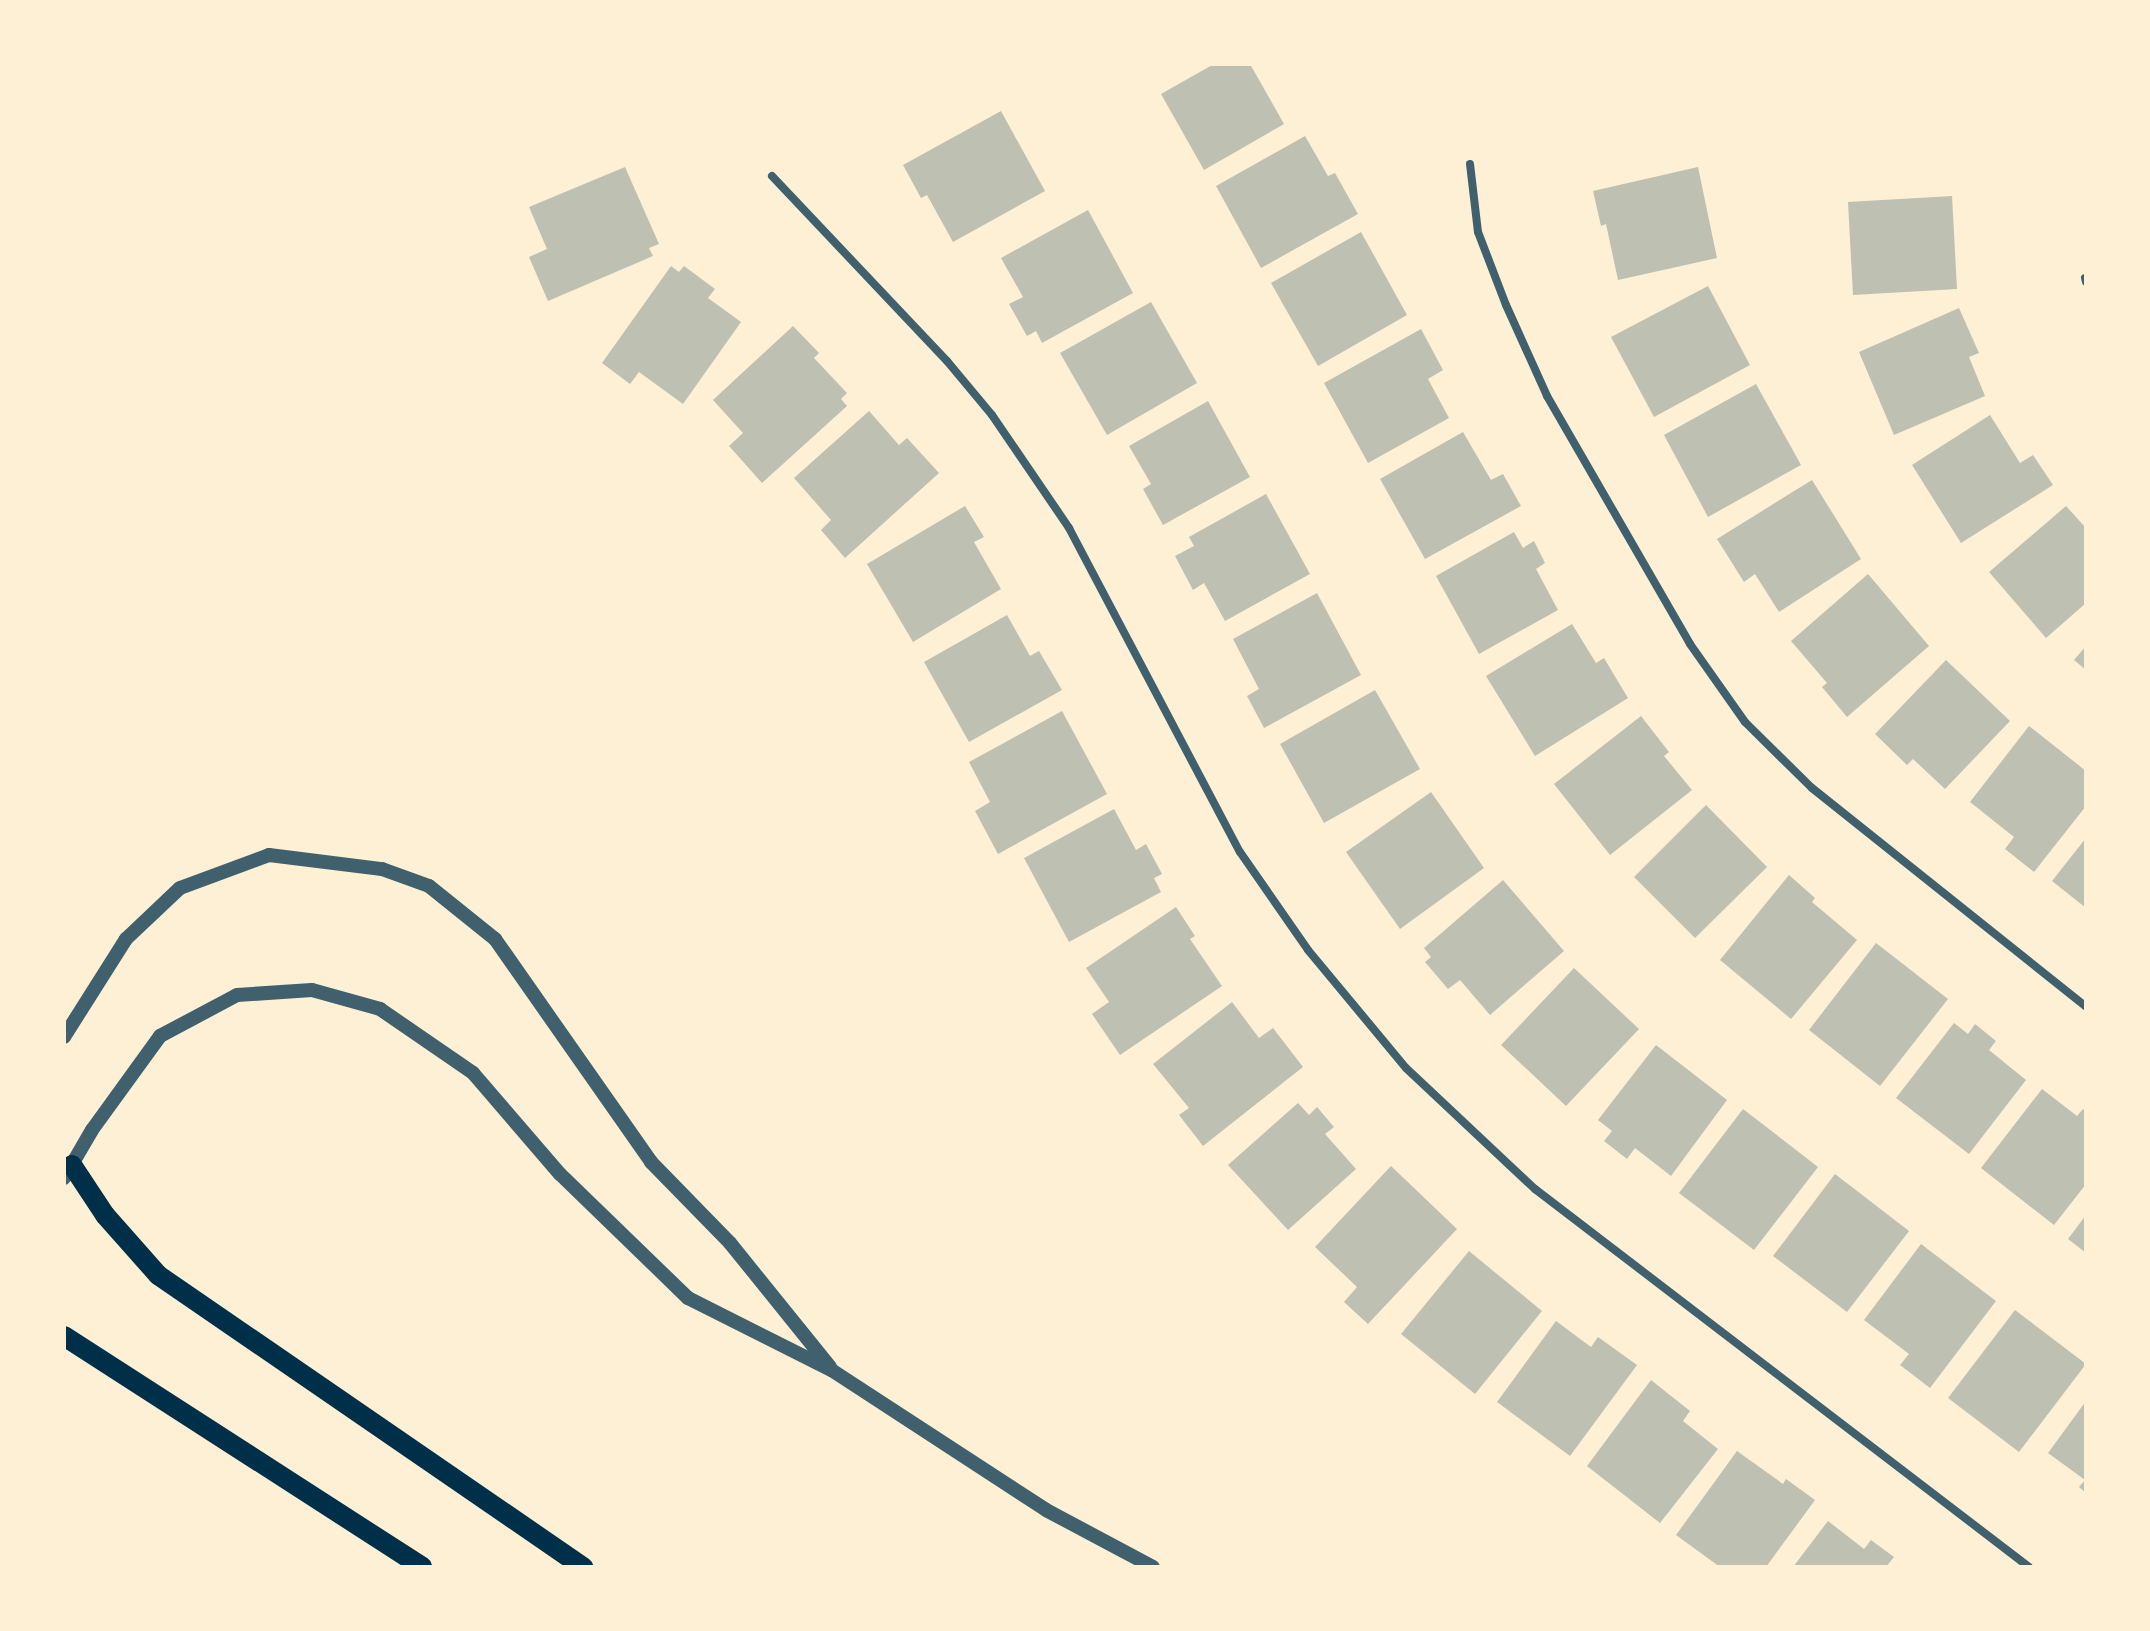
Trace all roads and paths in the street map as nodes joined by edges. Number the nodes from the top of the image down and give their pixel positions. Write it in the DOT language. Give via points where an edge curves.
graph roads {
  1 [pos="1470,164"];
  2 [pos="772,176"];
  3 [pos="2086,1007"];
  4 [pos="64,1037"];
  5 [pos="68,1172"];
  6 [pos="64,1336"];
  7 [pos="833,1371"];
  8 [pos="422,1567"];
  9 [pos="583,1567"];
  10 [pos="1153,1567"];
  11 [pos="2029,1567"];
  1 -- 3 [label="street" via="1478,232 1547,396 1690,644 1745,722 1812,788"];
  2 -- 11 [label="street" via="992,415 1069,528 1240,852 1308,950 1406,1068 1535,1189"];
  4 -- 7 [label="street" via="126,939 180,888 233,866 269,855 326,860 382,869 429,886 495,939 651,1162 730,1243"];
  5 -- 7 [label="street" via="160,1036 237,995 312,990 380,1009 473,1073 560,1174 688,1298"];
  5 -- 9 [label="main road" via="158,1275"];
  6 -- 8 [label="main road"];
  7 -- 10 [label="street" via="1046,1510"];
}
